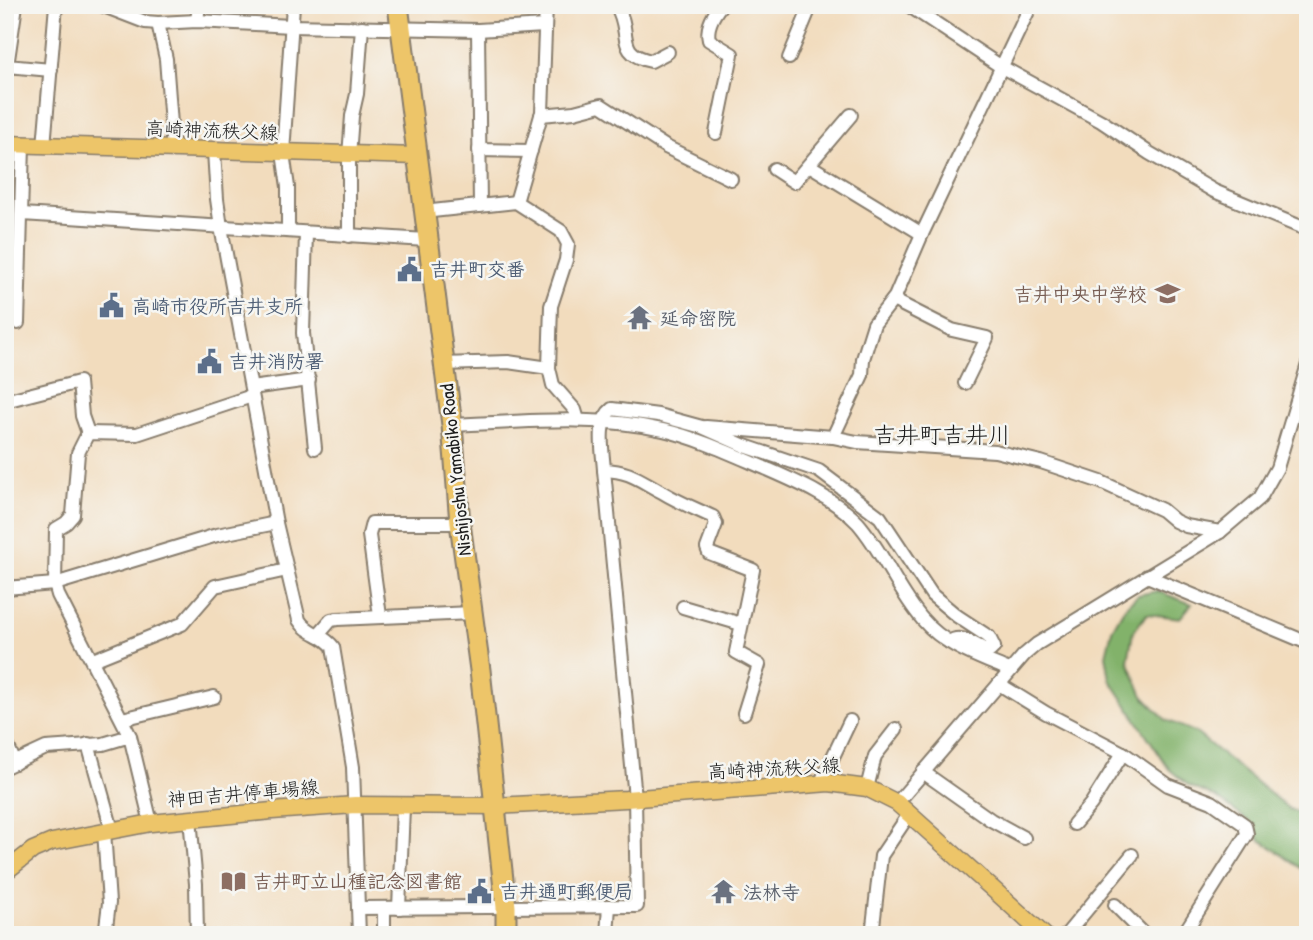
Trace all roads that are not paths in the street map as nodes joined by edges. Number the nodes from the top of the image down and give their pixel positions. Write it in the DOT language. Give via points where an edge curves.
graph roads {
  1 [pos="16,5"];
  2 [pos="56,5"];
  3 [pos="101,5"];
  4 [pos="199,5"];
  5 [pos="293,5"];
  6 [pos="398,5"];
  7 [pos="546,5"];
  8 [pos="616,5"];
  9 [pos="721,5"];
  10 [pos="811,5"];
  11 [pos="908,5"];
  12 [pos="1031,5"];
  13 [pos="197,21"];
  14 [pos="158,23"];
  15 [pos="292,26"];
  16 [pos="544,26"];
  17 [pos="362,27"];
  18 [pos="400,29"];
  19 [pos="478,30"];
  20 [pos="668,52"];
  21 [pos="789,58"];
  22 [pos="1000,66"];
  23 [pos="51,70"];
  24 [pos="541,115"];
  25 [pos="851,115"];
  26 [pos="716,133"];
  27 [pos="5,144"];
  28 [pos="23,145"];
  29 [pos="44,146"];
  30 [pos="173,150"];
  31 [pos="479,150"];
  32 [pos="214,151"];
  33 [pos="530,151"];
  34 [pos="283,153"];
  35 [pos="349,156"];
  36 [pos="418,156"];
  37 [pos="809,164"];
  38 [pos="774,169"];
  39 [pos="732,179"];
  40 [pos="516,202"];
  41 [pos="480,206"];
  42 [pos="423,212"];
  43 [pos="22,214"];
  44 [pos="221,227"];
  45 [pos="288,230"];
  46 [pos="1308,230"];
  47 [pos="306,233"];
  48 [pos="922,234"];
  49 [pos="349,236"];
  50 [pos="426,240"];
  51 [pos="893,300"];
  52 [pos="18,323"];
  53 [pos="442,364"];
  54 [pos="1308,365"];
  55 [pos="549,368"];
  56 [pos="309,380"];
  57 [pos="965,383"];
  58 [pos="252,392"];
  59 [pos="5,401"];
  60 [pos="578,420"];
  61 [pos="602,422"];
  62 [pos="452,425"];
  63 [pos="702,427"];
  64 [pos="88,433"];
  65 [pos="833,437"];
  66 [pos="315,448"];
  67 [pos="604,470"];
  68 [pos="276,523"];
  69 [pos="460,523"];
  70 [pos="1220,532"];
  71 [pos="287,570"];
  72 [pos="1147,576"];
  73 [pos="55,584"];
  74 [pos="5,587"];
  75 [pos="683,607"];
  76 [pos="472,613"];
  77 [pos="380,616"];
  78 [pos="741,624"];
  79 [pos="318,635"];
  80 [pos="949,642"];
  81 [pos="1308,643"];
  82 [pos="93,660"];
  83 [pos="1009,670"];
  84 [pos="999,684"];
  85 [pos="214,697"];
  86 [pos="744,713"];
  87 [pos="122,719"];
  88 [pos="850,721"];
  89 [pos="896,729"];
  90 [pos="130,736"];
  91 [pos="5,740"];
  92 [pos="88,744"];
  93 [pos="1123,753"];
  94 [pos="10,765"];
  95 [pos="923,772"];
  96 [pos="820,784"];
  97 [pos="867,788"];
  98 [pos="635,798"];
  99 [pos="355,805"];
  100 [pos="495,806"];
  101 [pos="403,807"];
  102 [pos="903,808"];
  103 [pos="190,818"];
  104 [pos="151,823"];
  105 [pos="1074,824"];
  106 [pos="108,830"];
  107 [pos="1024,838"];
  108 [pos="1132,855"];
  109 [pos="5,872"];
  110 [pos="1115,905"];
  111 [pos="609,906"];
  112 [pos="506,907"];
  113 [pos="358,908"];
  114 [pos="384,908"];
  115 [pos="399,908"];
  116 [pos="105,935"];
  117 [pos="197,935"];
  118 [pos="359,935"];
  119 [pos="384,935"];
  120 [pos="506,935"];
  121 [pos="607,935"];
  122 [pos="872,935"];
  123 [pos="1044,935"];
  124 [pos="1066,935"];
  125 [pos="1144,935"];
  126 [pos="1183,935"];
  1 -- 23 [label="street" via="7,66"];
  2 -- 23 [label="street"];
  3 -- 14 [label="street"];
  4 -- 13 [label="street"];
  5 -- 15 [label="street"];
  6 -- 18 [label="highway, Nishijoshu Yamabiko Road"];
  7 -- 16 [label="street"];
  8 -- 20 [label="street" via="623,16 629,51 636,58 651,61"];
  9 -- 26 [label="street" via="707,33 709,40 732,54"];
  10 -- 21 [label="street"];
  11 -- 22 [label="street"];
  12 -- 22 [label="street"];
  13 -- 14 [label="street"];
  13 -- 15 [label="street"];
  14 -- 30 [label="street" via="166,59"];
  15 -- 17 [label="street"];
  15 -- 34 [label="street"];
  16 -- 19 [label="street"];
  16 -- 24 [label="street"];
  17 -- 18 [label="street"];
  17 -- 35 [label="street"];
  18 -- 19 [label="street"];
  18 -- 36 [label="highway, Nishijoshu Yamabiko Road"];
  19 -- 31 [label="street"];
  22 -- 46 [label="street" via="1214,191"];
  22 -- 48 [label="street"];
  23 -- 29 [label="street"];
  24 -- 33 [label="street"];
  24 -- 39 [label="street" via="601,105 666,147"];
  25 -- 37 [label="street"];
  27 -- 28 [label="main road, 高崎神流秩父線"];
  28 -- 29 [label="main road, 高崎神流秩父線"];
  28 -- 43 [label="street"];
  29 -- 30 [label="main road, 高崎神流秩父線"];
  30 -- 32 [label="main road, 高崎神流秩父線"];
  31 -- 33 [label="street"];
  31 -- 41 [label="street"];
  32 -- 34 [label="main road, 高崎神流秩父線"];
  32 -- 44 [label="street"];
  33 -- 40 [label="street"];
  34 -- 35 [label="main road, 高崎神流秩父線"];
  34 -- 45 [label="street"];
  35 -- 36 [label="main road, 高崎神流秩父線"];
  35 -- 49 [label="street"];
  36 -- 42 [label="highway, Nishijoshu Yamabiko Road"];
  37 -- 38 [label="street" via="794,182"];
  37 -- 48 [label="street"];
  40 -- 41 [label="street"];
  40 -- 55 [label="street" via="550,222 568,244 551,306"];
  41 -- 42 [label="street"];
  42 -- 50 [label="highway, Nishijoshu Yamabiko Road"];
  43 -- 44 [label="street"];
  43 -- 52 [label="street"];
  44 -- 45 [label="street"];
  44 -- 58 [label="street"];
  45 -- 47 [label="street"];
  47 -- 49 [label="street"];
  47 -- 56 [label="street" via="303,334"];
  48 -- 51 [label="street"];
  49 -- 50 [label="street"];
  50 -- 53 [label="highway, Nishijoshu Yamabiko Road"];
  51 -- 57 [label="street" via="952,330 987,338"];
  51 -- 65 [label="street" via="874,324 862,376"];
  53 -- 55 [label="street" via="508,362"];
  53 -- 62 [label="highway, Nishijoshu Yamabiko Road"];
  54 -- 70 [label="street" via="1271,482 1260,498"];
  55 -- 60 [label="street" via="553,385"];
  56 -- 58 [label="street"];
  56 -- 66 [label="street"];
  58 -- 64 [label="street" via="137,434"];
  58 -- 68 [label="street"];
  59 -- 64 [label="street" via="79,382"];
  60 -- 61 [label="street"];
  60 -- 62 [label="street"];
  61 -- 63 [label="street" via="608,411 619,409"];
  61 -- 67 [label="street"];
  61 -- 80 [label="street" via="664,430 763,467 828,499 856,522 923,620"];
  62 -- 69 [label="highway, Nishijoshu Yamabiko Road"];
  63 -- 65 [label="street"];
  63 -- 80 [label="street" via="819,471 862,502 888,528 932,595 989,638 994,647 985,650 957,638"];
  64 -- 73 [label="street" via="78,453 73,514 56,529"];
  65 -- 70 [label="street" via="995,452 1041,462 1101,482 1186,526"];
  67 -- 78 [label="street" via="636,476 713,517 716,524 709,553 753,570"];
  67 -- 98 [label="street"];
  68 -- 71 [label="street"];
  68 -- 73 [label="street"];
  69 -- 76 [label="highway, Nishijoshu Yamabiko Road"];
  69 -- 77 [label="street" via="372,523 369,535"];
  70 -- 72 [label="street"];
  71 -- 79 [label="street" via="299,620"];
  71 -- 82 [label="street" via="215,586 182,624"];
  72 -- 81 [label="street"];
  72 -- 83 [label="street" via="1037,644"];
  73 -- 74 [label="street"];
  73 -- 82 [label="street"];
  75 -- 78 [label="street"];
  76 -- 77 [label="street"];
  76 -- 100 [label="highway, Nishijoshu Yamabiko Road"];
  77 -- 79 [label="street" via="331,620"];
  78 -- 86 [label="street" via="736,652 759,665"];
  79 -- 99 [label="street" via="333,647"];
  80 -- 83 [label="street"];
  82 -- 87 [label="street"];
  83 -- 84 [label="street"];
  84 -- 93 [label="street"];
  84 -- 95 [label="street"];
  85 -- 87 [label="street"];
  87 -- 90 [label="street"];
  88 -- 96 [label="street"];
  89 -- 97 [label="street" via="875,756"];
  90 -- 92 [label="street"];
  90 -- 104 [label="street"];
  91 -- 94 [label="street"];
  92 -- 94 [label="street" via="46,748"];
  92 -- 106 [label="street"];
  93 -- 105 [label="street"];
  93 -- 126 [label="street" via="1168,785 1212,802 1245,825 1247,834"];
  95 -- 102 [label="street"];
  95 -- 107 [label="street"];
  96 -- 97 [label="main road, 高崎神流秩父線"];
  96 -- 98 [label="main road, 高崎神流秩父線"];
  97 -- 102 [label="main road, 高崎神流秩父線"];
  98 -- 100 [label="main road, 高崎神流秩父線"];
  98 -- 111 [label="street" via="638,906"];
  99 -- 101 [label="main road, 神田吉井停車場線"];
  99 -- 103 [label="main road, 神田吉井停車場線"];
  99 -- 113 [label="street"];
  100 -- 101 [label="main road, 神田吉井停車場線"];
  100 -- 112 [label="highway, Nishijoshu Yamabiko Road"];
  101 -- 115 [label="street"];
  102 -- 122 [label="street" via="881,856"];
  102 -- 123 [label="main road, 高崎神流秩父線"];
  103 -- 104 [label="main road, 神田吉井停車場線"];
  103 -- 117 [label="street"];
  104 -- 106 [label="main road, 神田吉井停車場線"];
  106 -- 109 [label="main road, 神田吉井停車場線" via="42,845"];
  106 -- 116 [label="street"];
  108 -- 124 [label="street"];
  110 -- 125 [label="street"];
  111 -- 112 [label="street"];
  111 -- 121 [label="street"];
  112 -- 115 [label="street"];
  112 -- 120 [label="highway, Nishijoshu Yamabiko Road"];
  113 -- 114 [label="street"];
  113 -- 118 [label="street"];
  114 -- 115 [label="street"];
  114 -- 119 [label="street"];
}
